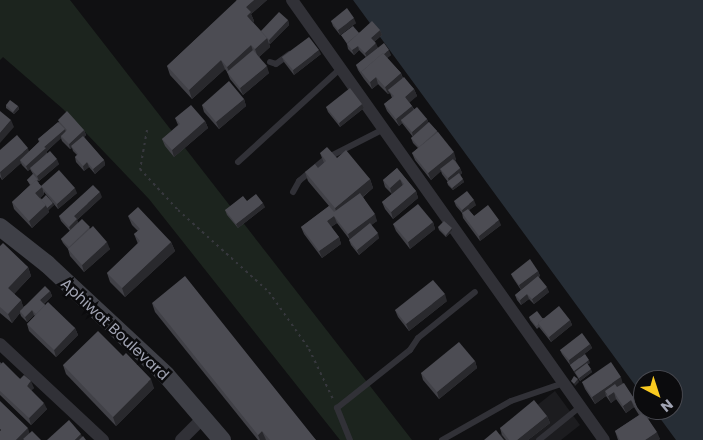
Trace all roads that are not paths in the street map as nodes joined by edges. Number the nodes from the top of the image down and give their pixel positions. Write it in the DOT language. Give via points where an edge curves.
graph roads {
  1 [pos="292,0"];
  2 [pos="297,49"];
  3 [pos="270,62"];
  4 [pos="341,68"];
  5 [pos="384,129"];
  6 [pos="238,162"];
  7 [pos="293,192"];
  8 [pos="0,227"];
  9 [pos="475,292"];
  10 [pos="0,344"];
  11 [pos="564,383"];
  12 [pos="580,406"];
  13 [pos="203,418"];
  14 [pos="103,440"];
  15 [pos="181,440"];
  16 [pos="222,440"];
  17 [pos="350,440"];
  18 [pos="442,440"];
  19 [pos="539,440"];
  20 [pos="604,440"];
  1 -- 4 [label="street" via="314,36"];
  2 -- 3 [label="lane" via="276,64"];
  4 -- 5 [label="street"];
  4 -- 6 [label="lane"];
  5 -- 7 [label="lane" via="325,159 299,181"];
  5 -- 11 [label="street"];
  8 -- 13 [label="street, Aphiwat Boulevard" via="47,264 166,375"];
  9 -- 17 [label="lane" via="418,338 410,350 337,408"];
  10 -- 14 [label="street"];
  11 -- 12 [label="street"];
  11 -- 18 [label="lane" via="511,401"];
  12 -- 19 [label="lane"];
  12 -- 20 [label="street"];
  13 -- 15 [label="street"];
  13 -- 16 [label="street, Aphiwat Boulevard"];
}
